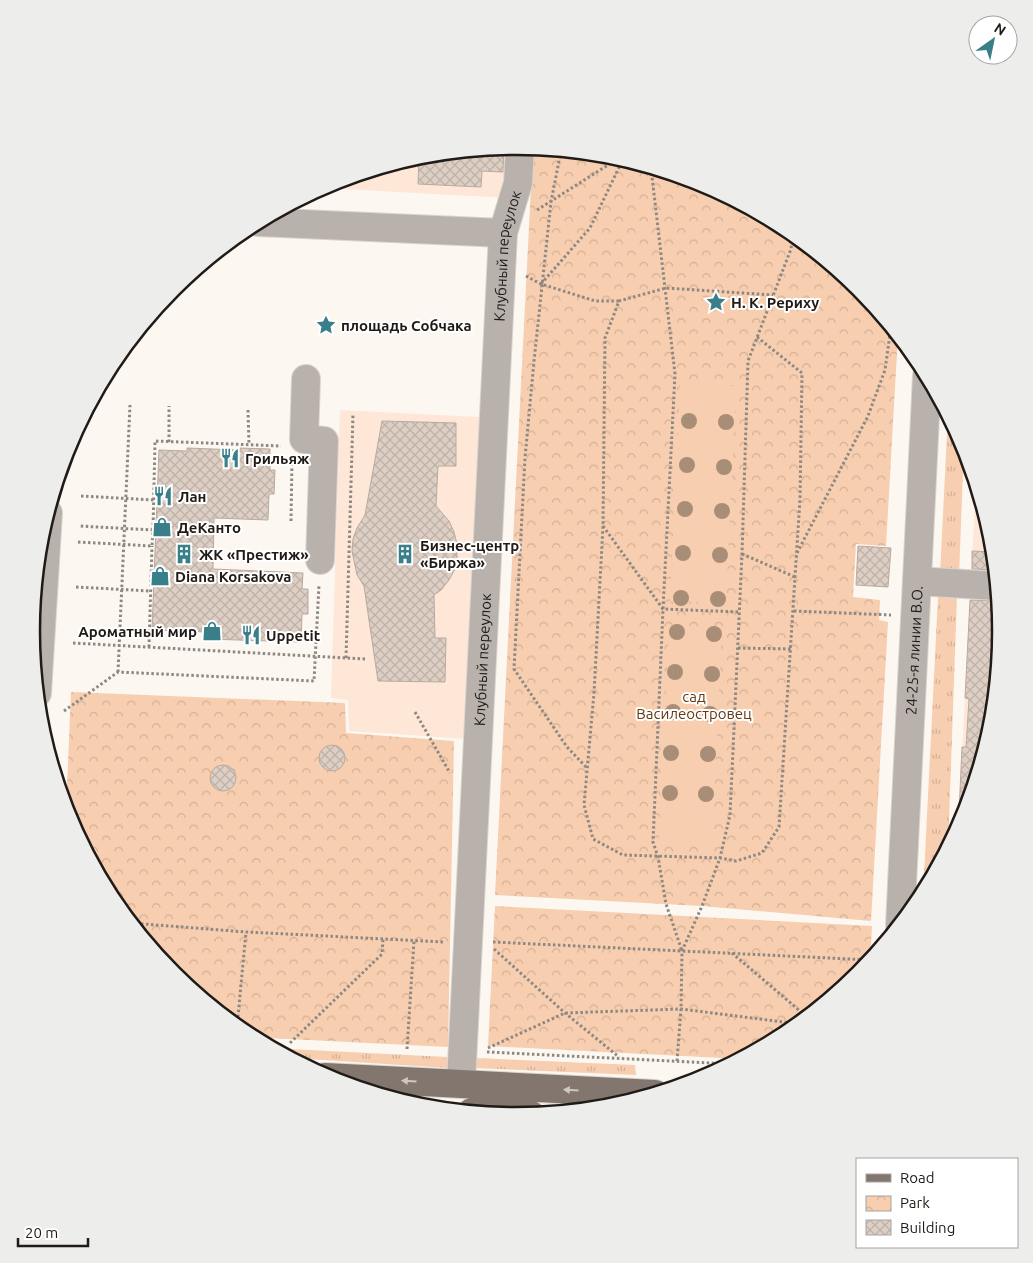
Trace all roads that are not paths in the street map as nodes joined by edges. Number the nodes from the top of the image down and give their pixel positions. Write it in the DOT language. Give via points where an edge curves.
graph roads {
  1 [pos="520,155"];
  2 [pos="272,223"];
  3 [pos="503,233"];
  4 [pos="306,379"];
  5 [pos="926,389"];
  6 [pos="320,560"];
  7 [pos="917,581"];
  8 [pos="991,586"];
  9 [pos="901,914"];
  10 [pos="351,1078"];
  11 [pos="461,1084"];
  12 [pos="636,1093"];
  1 -- 3 [label="street, Клубный переулок" via="518,183"];
  2 -- 3 [label="street"];
  3 -- 11 [label="street, Клубный переулок"];
  4 -- 6 [label="street" via="304,440 324,441"];
  5 -- 7 [label="street, 24-25-я линии В.О."];
  7 -- 8 [label="street"];
  7 -- 9 [label="street, 24-25-я линии В.О."];
  11 -- 10 [label="main road, one-way"];
  12 -- 11 [label="main road, one-way"];
}
